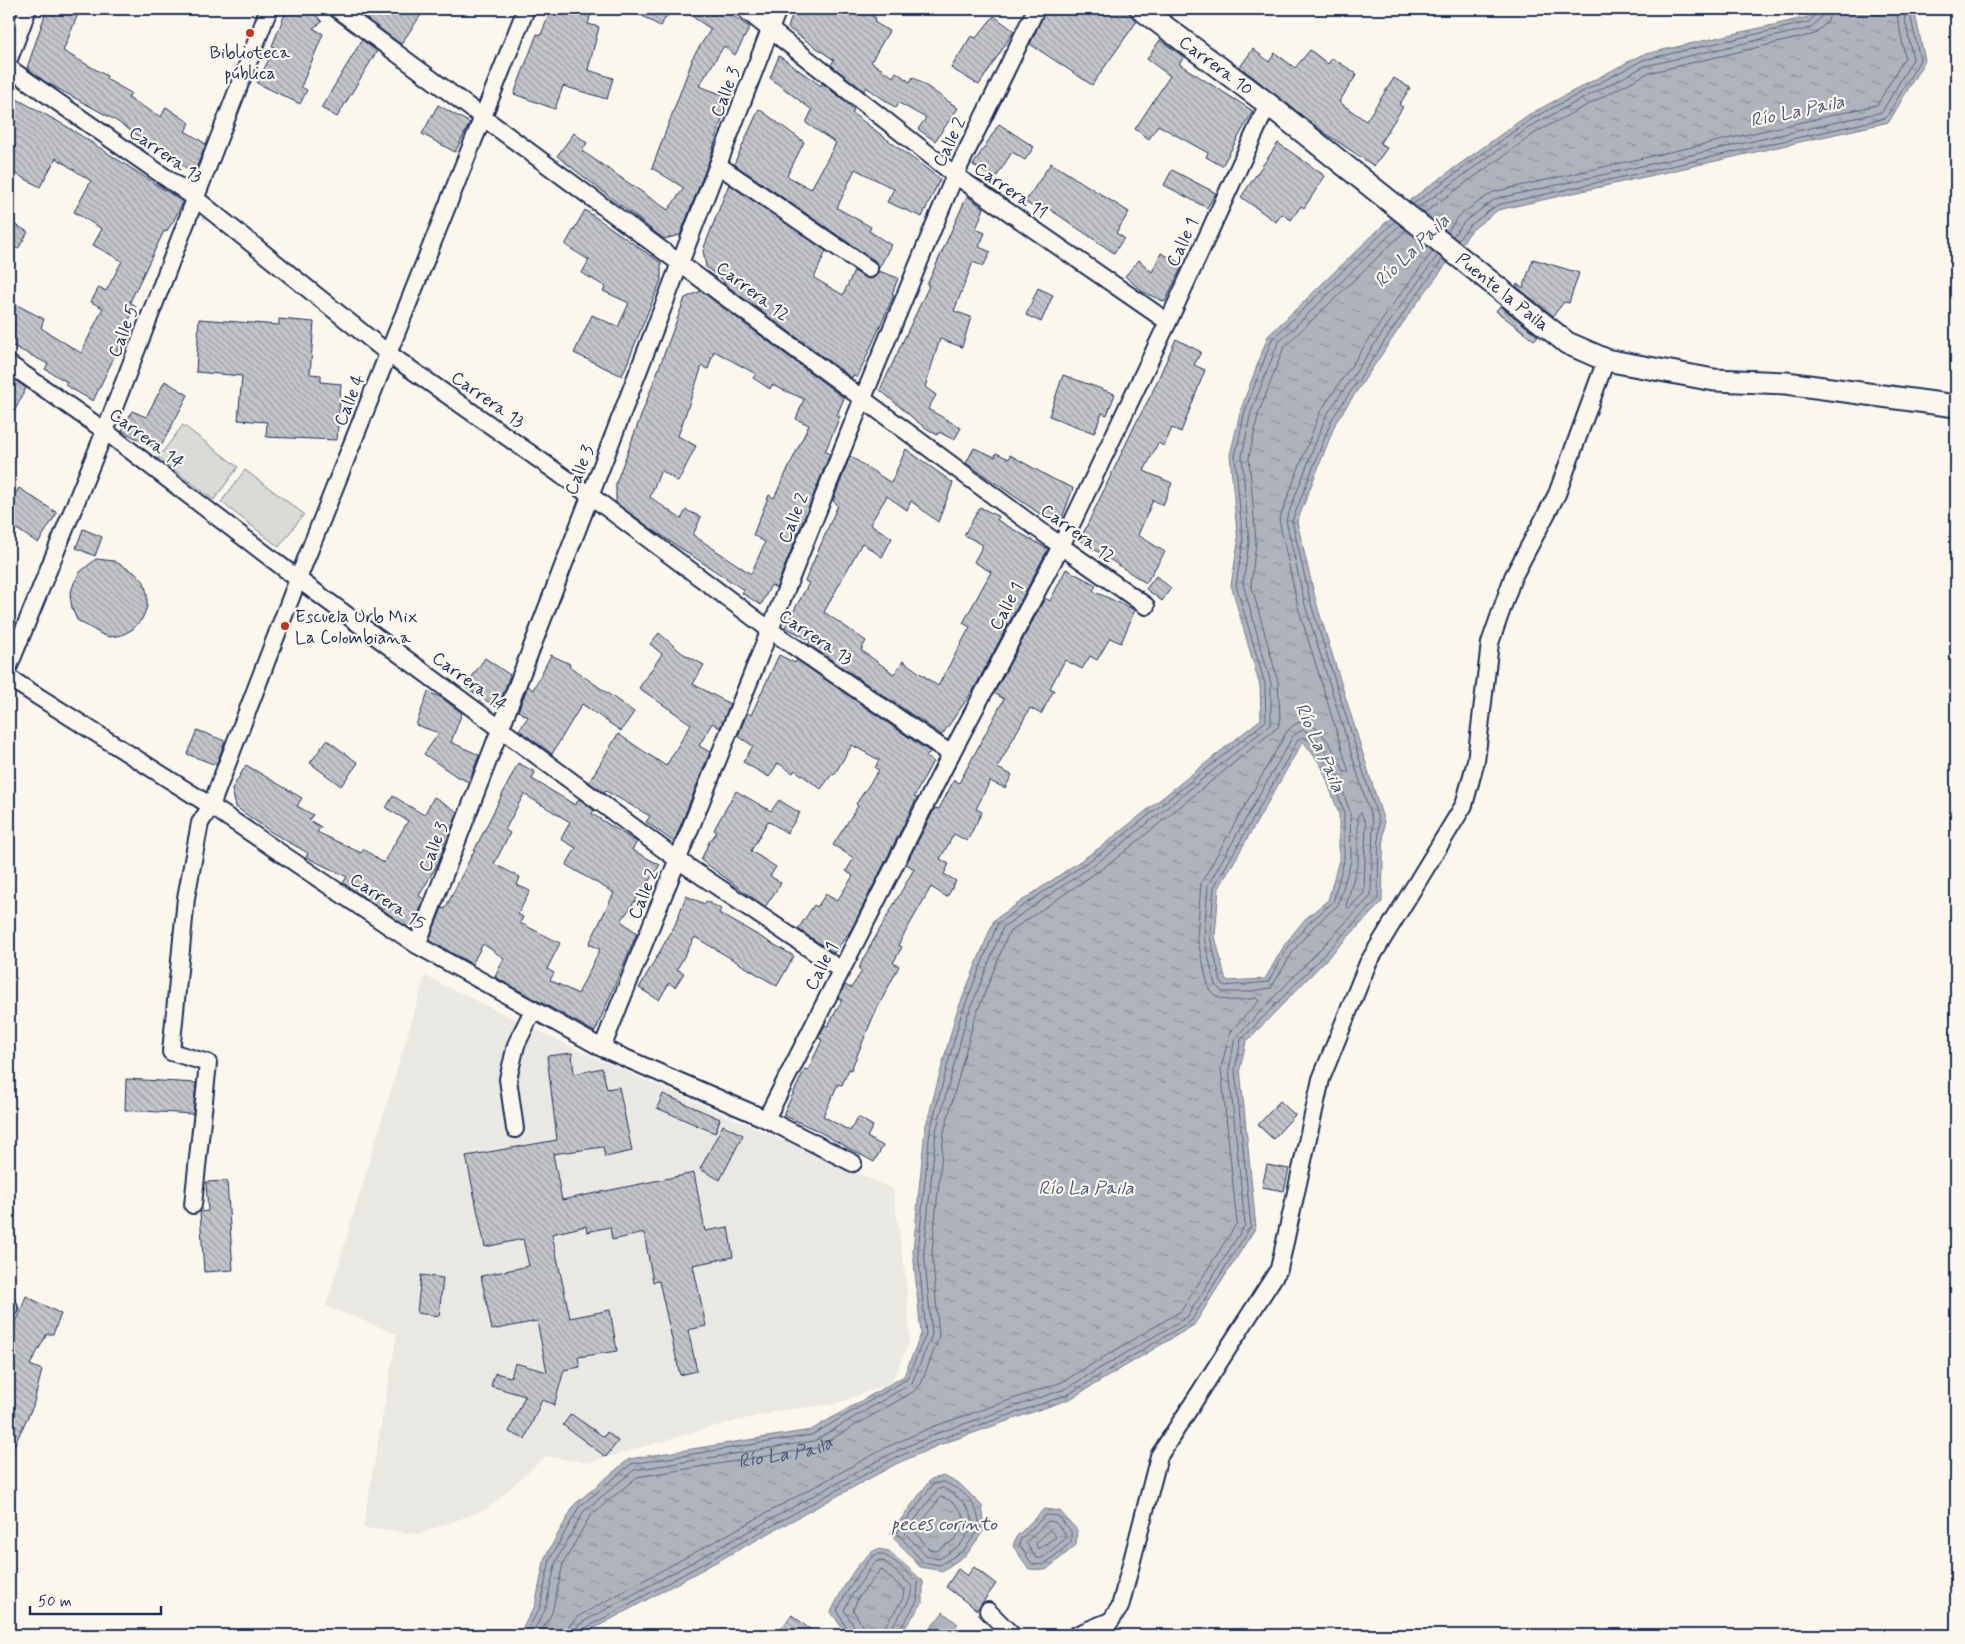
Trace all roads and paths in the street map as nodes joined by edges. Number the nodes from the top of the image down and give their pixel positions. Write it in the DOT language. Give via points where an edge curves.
graph roads {
  1 [pos="28,9"];
  2 [pos="269,9"];
  3 [pos="337,9"];
  4 [pos="526,9"];
  5 [pos="744,9"];
  6 [pos="778,9"];
  7 [pos="1036,9"];
  8 [pos="1141,9"];
  9 [pos="771,28"];
  10 [pos="9,59"];
  11 [pos="9,68"];
  12 [pos="1268,104"];
  13 [pos="483,116"];
  14 [pos="1321,147"];
  15 [pos="718,164"];
  16 [pos="954,175"];
  17 [pos="195,198"];
  18 [pos="681,262"];
  19 [pos="869,269"];
  20 [pos="1168,322"];
  21 [pos="389,354"];
  22 [pos="1606,360"];
  23 [pos="9,364"];
  24 [pos="863,398"];
  25 [pos="1956,406"];
  26 [pos="106,431"];
  27 [pos="591,496"];
  28 [pos="1061,546"];
  29 [pos="298,579"];
  30 [pos="1146,606"];
  31 [pos="770,630"];
  32 [pos="9,666"];
  33 [pos="9,678"];
  34 [pos="501,728"];
  35 [pos="951,754"];
  36 [pos="211,806"];
  37 [pos="678,860"];
  38 [pos="416,945"];
  39 [pos="841,970"];
  40 [pos="533,1010"];
  41 [pos="602,1048"];
  42 [pos="766,1119"];
  43 [pos="515,1128"];
  44 [pos="853,1163"];
  45 [pos="193,1205"];
  46 [pos="988,1611"];
  47 [pos="1110,1622"];
  48 [pos="1012,1635"];
  49 [pos="1076,1635"];
  50 [pos="1101,1635"];
  1 -- 10 [label="street"];
  2 -- 17 [label="street, Calle 5"];
  3 -- 13 [label="street, Carrera 12"];
  4 -- 13 [label="street, Calle 4"];
  5 -- 9 [label="street, Carrera 11"];
  6 -- 9 [label="street, Calle 3"];
  7 -- 16 [label="street, Calle 2"];
  8 -- 12 [label="main road, Carrera 10"];
  9 -- 15 [label="street, Calle 3"];
  9 -- 16 [label="street, Carrera 11"];
  11 -- 17 [label="street, Carrera 13"];
  12 -- 14 [label="main road, Carrera 10"];
  12 -- 20 [label="street, Calle 1"];
  13 -- 18 [label="street, Carrera 12"];
  13 -- 21 [label="street, Calle 4"];
  14 -- 22 [label="main road, Puente la Paila" via="1567,343"];
  15 -- 18 [label="street, Calle 3"];
  15 -- 19 [label="street"];
  16 -- 20 [label="street, Carrera 11"];
  16 -- 24 [label="street, Calle 2"];
  17 -- 21 [label="street, Carrera 13"];
  17 -- 26 [label="street, Calle 5"];
  18 -- 24 [label="street, Carrera 12"];
  18 -- 27 [label="street, Calle 3"];
  20 -- 28 [label="street, Calle 1"];
  21 -- 27 [label="street, Carrera 13"];
  21 -- 29 [label="street, Calle 4"];
  22 -- 25 [label="main road, Puente la Paila" via="1714,380 1786,384"];
  22 -- 47 [label="street" via="1557,494 1513,577 1490,643 1476,761 1464,805 1368,963 1321,1079 1279,1269 1159,1456 1120,1607"];
  23 -- 26 [label="street, Carrera 14"];
  24 -- 28 [label="street, Carrera 12"];
  24 -- 31 [label="street, Calle 2"];
  26 -- 29 [label="street, Carrera 14"];
  26 -- 32 [label="street, Calle 5"];
  27 -- 31 [label="street, Carrera 13"];
  27 -- 34 [label="street, Calle 3"];
  28 -- 30 [label="street, Carrera 12"];
  28 -- 35 [label="street, Calle 1"];
  29 -- 34 [label="street, Carrera 14"];
  29 -- 36 [label="street, Calle 4"];
  31 -- 35 [label="street, Carrera 13"];
  31 -- 37 [label="street, Calle 2"];
  33 -- 36 [label="street, Carrera 15"];
  34 -- 37 [label="street, Carrera 14"];
  34 -- 38 [label="street, Calle 3"];
  35 -- 39 [label="street, Calle 1"];
  36 -- 38 [label="street, Carrera 15"];
  36 -- 45 [label="street, Calle 4" via="200,823 186,898 171,1052 208,1063"];
  37 -- 39 [label="street, Carrera 14"];
  37 -- 41 [label="street, Calle 2"];
  38 -- 40 [label="street, Carrera 15"];
  39 -- 42 [label="street, Calle 1"];
  40 -- 41 [label="street, Carrera 15"];
  40 -- 43 [label="street" via="516,1045 508,1080"];
  41 -- 42 [label="street, Carrera 15"];
  42 -- 44 [label="street, Carrera 15"];
  46 -- 48 [label="street"];
  47 -- 49 [label="street"];
  47 -- 50 [label="street"];
}
